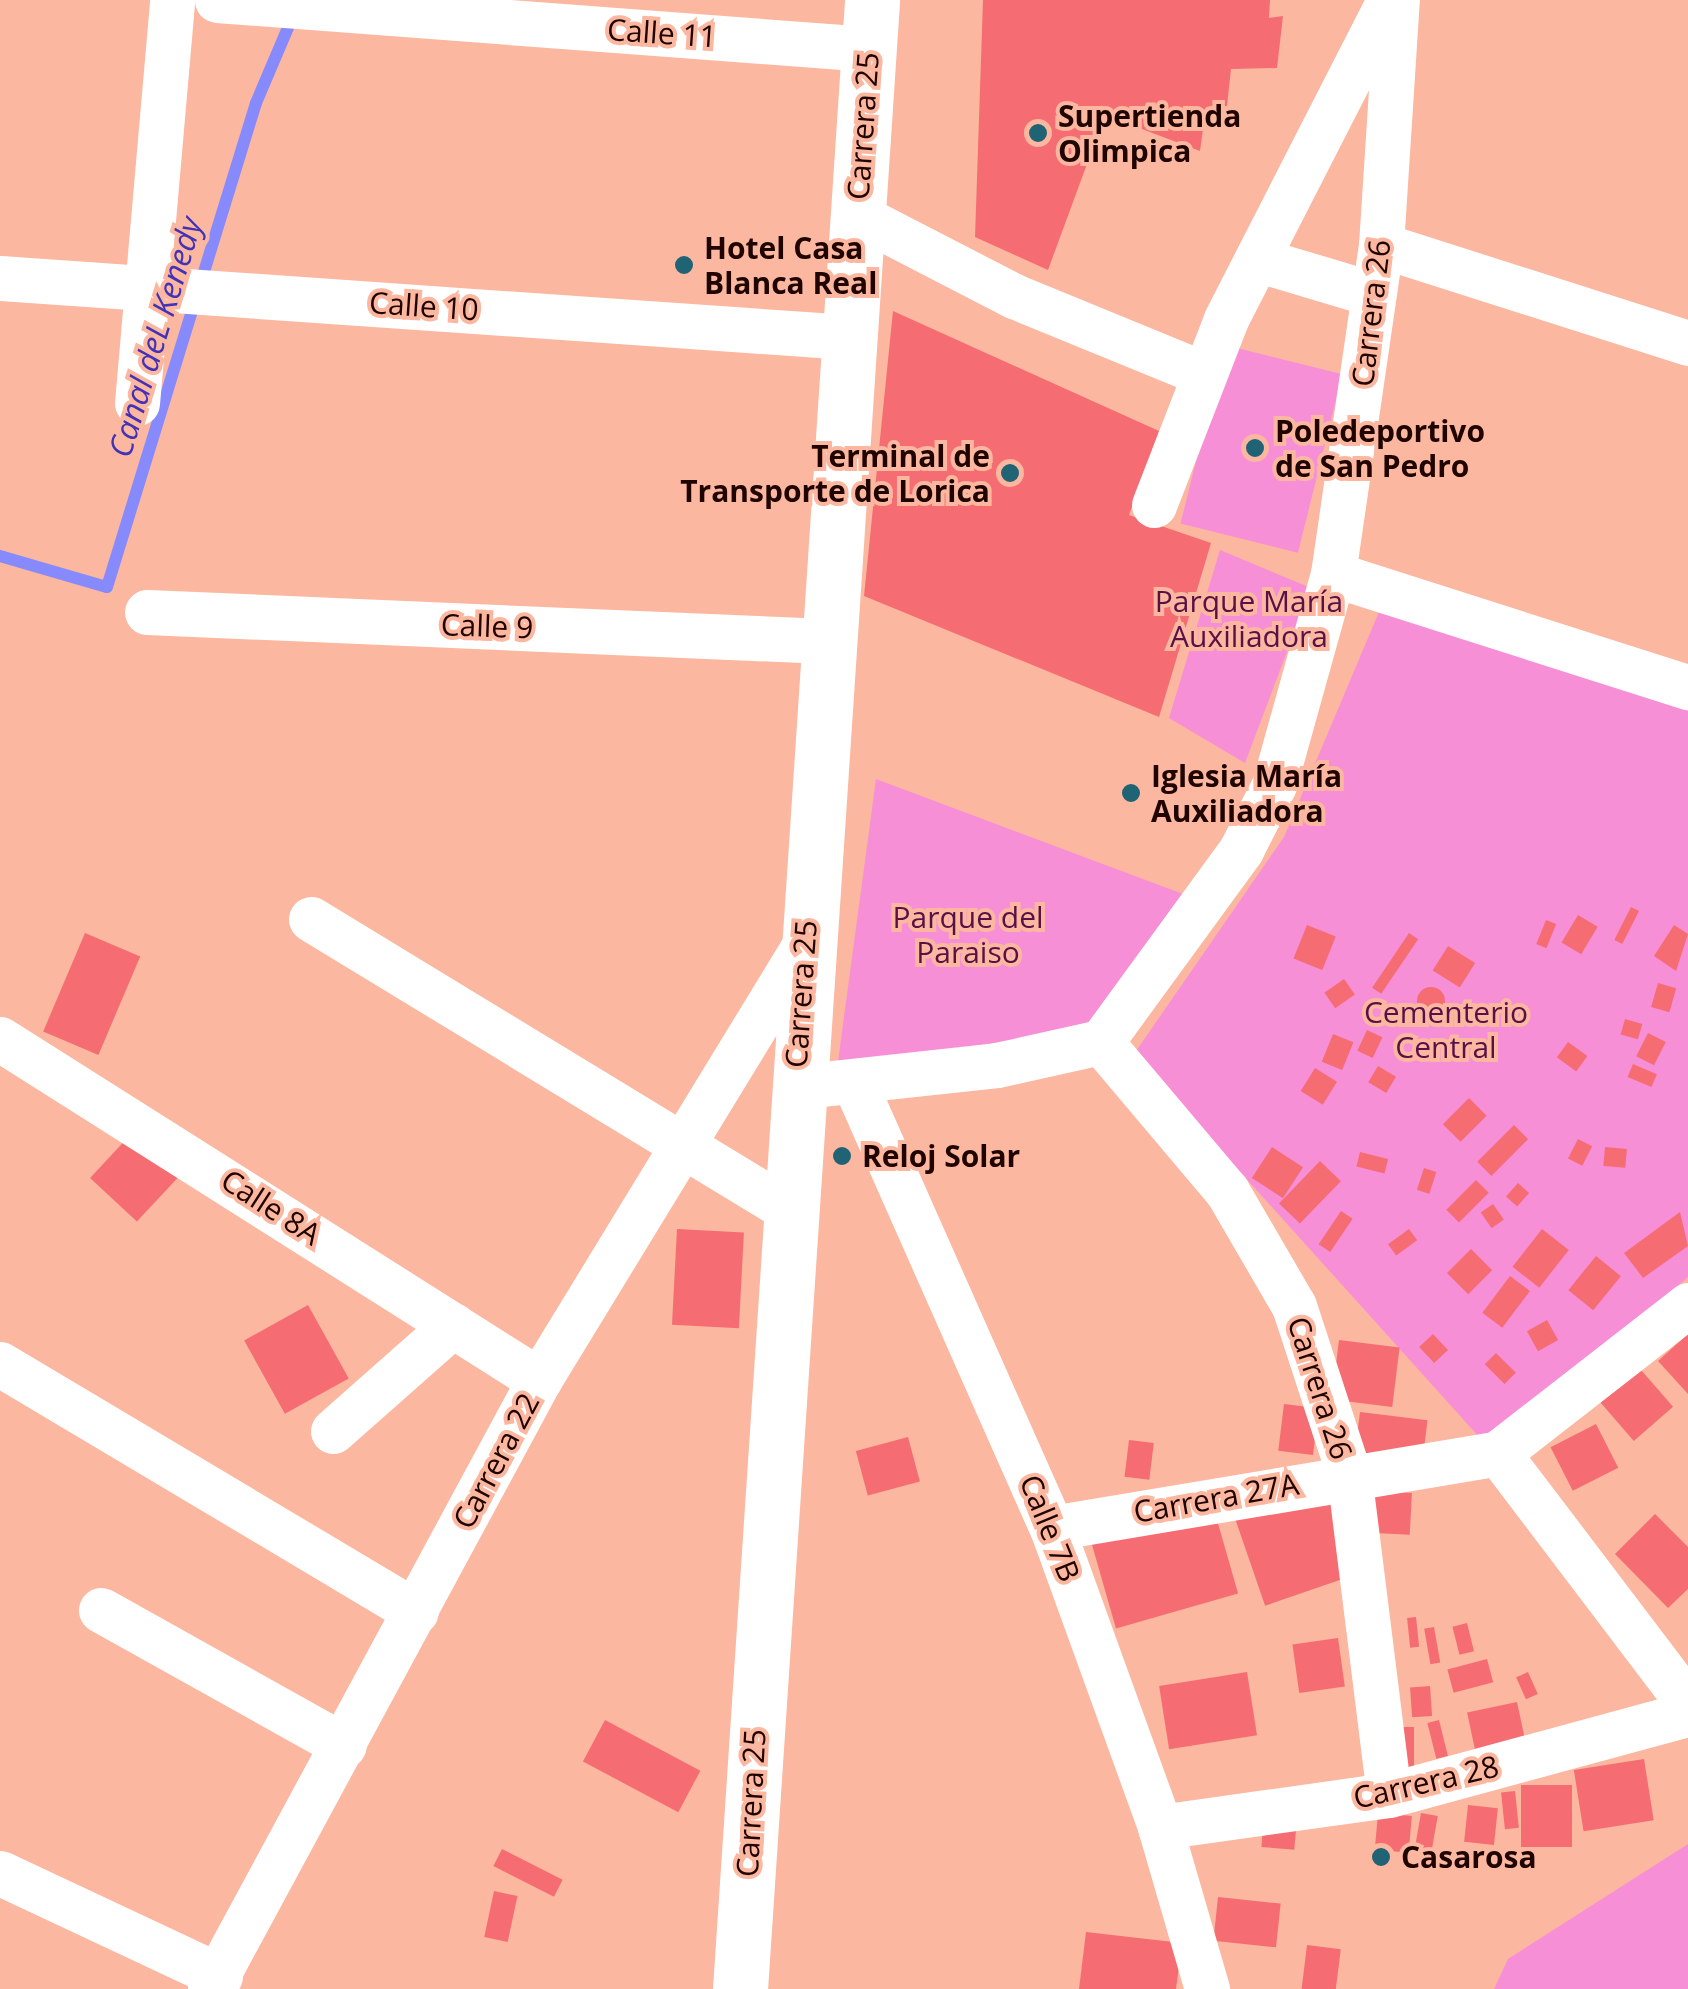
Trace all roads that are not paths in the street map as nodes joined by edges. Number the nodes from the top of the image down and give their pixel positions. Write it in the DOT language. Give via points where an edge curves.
graph roads {
  1 [pos="172,0"];
  2 [pos="217,0"];
  3 [pos="1393,0"];
  4 [pos="870,24"];
  5 [pos="856,215"];
  6 [pos="1380,244"];
  7 [pos="1259,260"];
  8 [pos="0,278"];
  9 [pos="160,287"];
  10 [pos="1373,294"];
  11 [pos="848,337"];
  12 [pos="1688,343"];
  13 [pos="1202,373"];
  14 [pos="136,403"];
  15 [pos="1154,505"];
  16 [pos="1333,574"];
  17 [pos="147,612"];
  18 [pos="826,641"];
  19 [pos="1688,687"];
  20 [pos="310,920"];
  21 [pos="804,946"];
  22 [pos="0,1038"];
  23 [pos="1100,1042"];
  24 [pos="854,1082"];
  25 [pos="794,1087"];
  26 [pos="681,1148"];
  27 [pos="786,1208"];
  28 [pos="1688,1305"];
  29 [pos="453,1325"];
  30 [pos="0,1364"];
  31 [pos="539,1380"];
  32 [pos="334,1431"];
  33 [pos="1498,1453"];
  34 [pos="1349,1474"];
  35 [pos="1052,1528"];
  36 [pos="101,1610"];
  37 [pos="416,1612"];
  38 [pos="1688,1703"];
  39 [pos="1688,1714"];
  40 [pos="344,1746"];
  41 [pos="1389,1795"];
  42 [pos="1160,1827"];
  43 [pos="0,1872"];
  44 [pos="215,1982"];
  45 [pos="740,1989"];
  46 [pos="1207,1989"];
  1 -- 9 [label="street"];
  2 -- 4 [label="street, Calle 11" via="363,11"];
  3 -- 6 [label="street, Carrera 26"];
  3 -- 7 [label="street"];
  4 -- 5 [label="main road, Carrera 25"];
  5 -- 11 [label="main road, Carrera 25"];
  5 -- 13 [label="street" via="1014,296"];
  6 -- 10 [label="street, Carrera 26"];
  6 -- 12 [label="street"];
  7 -- 10 [label="street"];
  7 -- 13 [label="street"];
  8 -- 9 [label="street, Calle 10"];
  9 -- 11 [label="street, Calle 10"];
  9 -- 14 [label="street"];
  10 -- 16 [label="street, Carrera 26"];
  11 -- 18 [label="main road, Carrera 25"];
  13 -- 15 [label="street"];
  16 -- 19 [label="street"];
  16 -- 23 [label="street, Carrera 26" via="1274,785 1242,850"];
  17 -- 18 [label="street, Calle 9"];
  18 -- 21 [label="main road, Carrera 25"];
  20 -- 26 [label="street"];
  21 -- 25 [label="main road, Carrera 25"];
  21 -- 26 [label="street, Carrera 22"];
  22 -- 29 [label="street, Calle 8A"];
  23 -- 24 [label="street" via="997,1066"];
  23 -- 34 [label="street, Carrera 26" via="1227,1191 1294,1306"];
  24 -- 25 [label="street"];
  24 -- 35 [label="street, Calle 7B"];
  25 -- 27 [label="main road, Carrera 25"];
  26 -- 27 [label="street"];
  26 -- 31 [label="street, Carrera 22"];
  27 -- 45 [label="main road, Carrera 25"];
  28 -- 33 [label="street, Carrera 27A"];
  29 -- 31 [label="street, Calle 8A"];
  29 -- 32 [label="street"];
  30 -- 37 [label="street"];
  31 -- 37 [label="street, Carrera 22"];
  33 -- 34 [label="street, Carrera 27A"];
  33 -- 38 [label="street"];
  34 -- 35 [label="street, Carrera 27A"];
  34 -- 41 [label="street, Carrera 26"];
  35 -- 42 [label="street, Calle 7B"];
  36 -- 40 [label="street"];
  37 -- 40 [label="street, Carrera 22"];
  39 -- 41 [label="street, Carrera 28"];
  40 -- 44 [label="street, Carrera 22"];
  41 -- 42 [label="street, Carrera 28"];
  42 -- 46 [label="street, Calle 7B"];
  43 -- 44 [label="street"];
}
